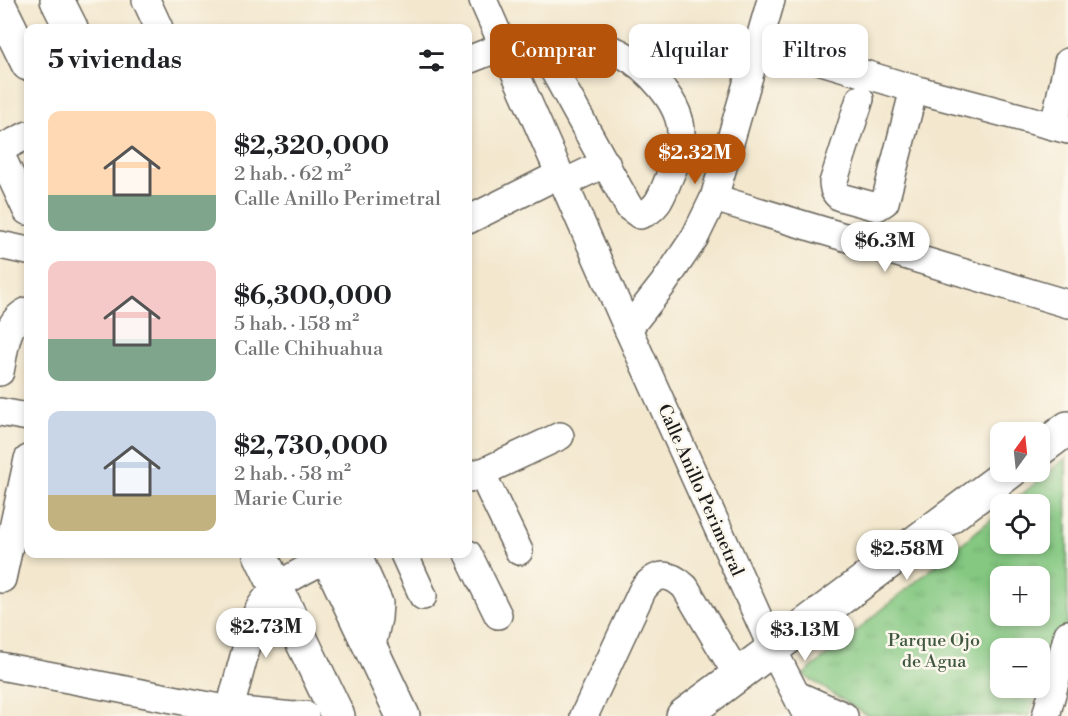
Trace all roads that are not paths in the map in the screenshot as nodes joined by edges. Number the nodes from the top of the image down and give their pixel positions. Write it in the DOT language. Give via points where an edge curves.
graph roads {
  1 [pos="57,0"];
  2 [pos="146,0"];
  3 [pos="483,0"];
  4 [pos="771,0"];
  5 [pos="0,7"];
  6 [pos="69,24"];
  7 [pos="157,24"];
  8 [pos="494,24"];
  9 [pos="759,42"];
  10 [pos="490,51"];
  11 [pos="24,56"];
  12 [pos="472,58"];
  13 [pos="1068,62"];
  14 [pos="518,78"];
  15 [pos="914,89"];
  16 [pos="860,99"];
  17 [pos="1061,128"];
  18 [pos="24,137"];
  19 [pos="0,151"];
  20 [pos="606,163"];
  21 [pos="562,178"];
  22 [pos="714,198"];
  23 [pos="18,204"];
  24 [pos="472,218"];
  25 [pos="0,245"];
  26 [pos="24,250"];
  27 [pos="1068,304"];
  28 [pos="24,313"];
  29 [pos="628,329"];
  30 [pos="0,372"];
  31 [pos="0,412"];
  32 [pos="24,416"];
  33 [pos="1068,428"];
  34 [pos="560,436"];
  35 [pos="1050,442"];
  36 [pos="475,476"];
  37 [pos="24,477"];
  38 [pos="996,482"];
  39 [pos="519,550"];
  40 [pos="262,558"];
  41 [pos="331,558"];
  42 [pos="338,558"];
  43 [pos="406,558"];
  44 [pos="470,558"];
  45 [pos="2,579"];
  46 [pos="276,587"];
  47 [pos="423,596"];
  48 [pos="498,615"];
  49 [pos="1068,634"];
  50 [pos="773,650"];
  51 [pos="0,666"];
  52 [pos="738,676"];
  53 [pos="802,706"];
  54 [pos="229,713"];
  55 [pos="305,715"];
  56 [pos="338,716"];
  57 [pos="403,716"];
  58 [pos="585,716"];
  59 [pos="683,716"];
  60 [pos="844,716"];
  61 [pos="1046,716"];
  1 -- 6 [label="main road"];
  2 -- 7 [label="street"];
  3 -- 8 [label="street, Calle Anillo Perimetral"];
  4 -- 9 [label="street"];
  5 -- 11 [label="main road"];
  9 -- 15 [label="street"];
  9 -- 22 [label="street"];
  10 -- 12 [label="street"];
  13 -- 17 [label="street"];
  14 -- 21 [label="street, Calle Anillo Perimetral"];
  15 -- 16 [label="street" via="885,202 877,207 840,197 835,194 833,183"];
  15 -- 17 [label="street"];
  18 -- 19 [label="street"];
  19 -- 23 [label="street"];
  20 -- 20 [label="street" via="629,207 640,215 651,212 675,165 681,132 676,113 658,83 619,52 572,38 551,41 545,48 553,69"];
  20 -- 21 [label="street"];
  21 -- 24 [label="street"];
  21 -- 29 [label="street, Calle Anillo Perimetral"];
  22 -- 27 [label="street"];
  22 -- 29 [label="street" via="695,237"];
  25 -- 26 [label="street"];
  28 -- 30 [label="street" via="12,323"];
  29 -- 50 [label="street, Calle Anillo Perimetral"];
  31 -- 32 [label="street"];
  33 -- 35 [label="main road"];
  34 -- 36 [label="street"];
  36 -- 39 [label="street"];
  37 -- 45 [label="street"];
  38 -- 50 [label="main road"];
  40 -- 46 [label="main road"];
  41 -- 46 [label="street"];
  42 -- 57 [label="main road" via="371,650"];
  43 -- 47 [label="street"];
  44 -- 48 [label="street"];
  46 -- 54 [label="street" via="254,619"];
  46 -- 56 [label="main road"];
  49 -- 61 [label="street"];
  50 -- 52 [label="main road"];
  50 -- 53 [label="street, Calle Anillo Perimetral"];
  51 -- 54 [label="street"];
  52 -- 58 [label="street" via="685,587 664,575 650,580 643,589"];
  52 -- 59 [label="main road"];
  53 -- 60 [label="street"];
  54 -- 55 [label="street"];
}
